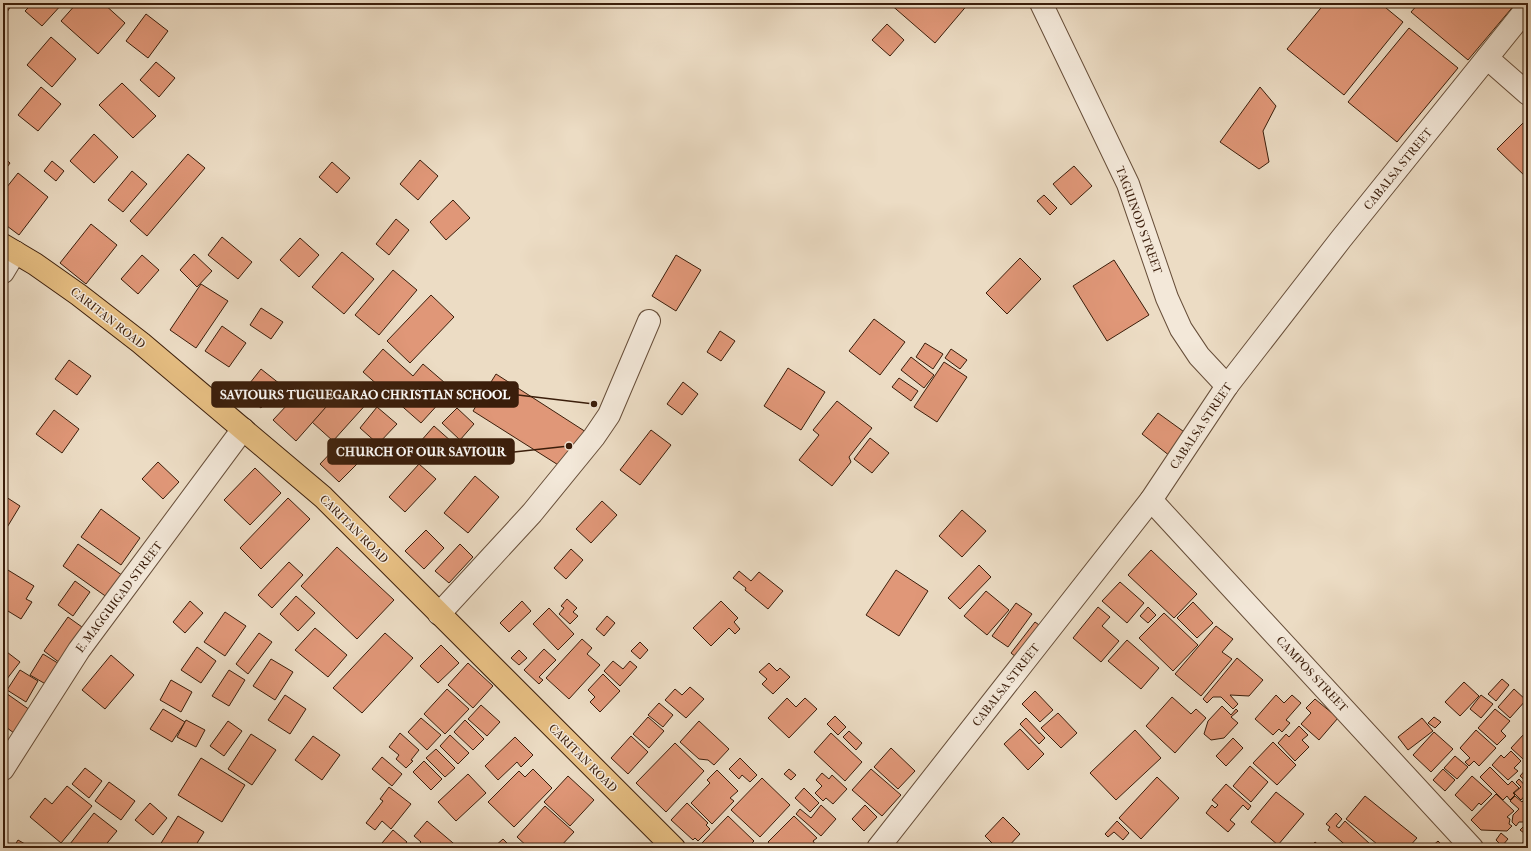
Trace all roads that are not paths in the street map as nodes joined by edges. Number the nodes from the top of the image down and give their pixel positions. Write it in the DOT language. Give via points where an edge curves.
graph roads {
  1 [pos="1041,3"];
  2 [pos="1528,7"];
  3 [pos="1487,58"];
  4 [pos="1528,94"];
  5 [pos="9,248"];
  6 [pos="3,272"];
  7 [pos="649,321"];
  8 [pos="1227,386"];
  9 [pos="243,430"];
  10 [pos="1151,500"];
  11 [pos="439,614"];
  12 [pos="3,769"];
  13 [pos="674,848"];
  14 [pos="878,848"];
  15 [pos="1472,848"];
  1 -- 8 [label="street, TAGUINOD STREET" via="1128,184 1167,298 1181,329 1198,356"];
  2 -- 3 [label="street, CABALSA STREET"];
  3 -- 4 [label="street"];
  3 -- 8 [label="street, CABALSA STREET"];
  5 -- 6 [label="street"];
  5 -- 9 [label="main road, CARITAN ROAD" via="79,295 141,343"];
  7 -- 11 [label="street" via="609,415 594,437 532,513"];
  8 -- 10 [label="street, CABALSA STREET"];
  9 -- 11 [label="main road, CARITAN ROAD" via="323,497"];
  9 -- 12 [label="street, E. MAGGUIGAD STREET" via="79,650"];
  10 -- 14 [label="street, CABALSA STREET"];
  10 -- 15 [label="street, CAMPOS STREET"];
  11 -- 13 [label="main road, CARITAN ROAD"];
}
